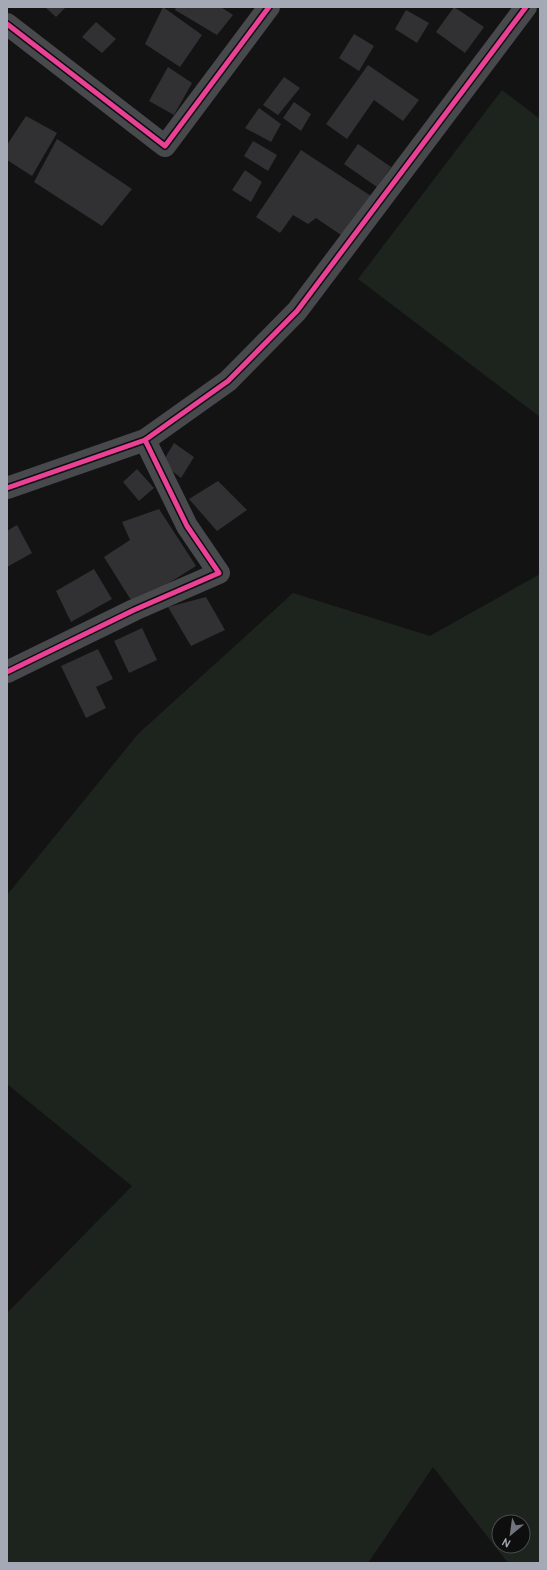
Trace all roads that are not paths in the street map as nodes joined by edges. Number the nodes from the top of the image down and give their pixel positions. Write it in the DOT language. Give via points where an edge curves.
graph roads {
  1 [pos="269,7"];
  2 [pos="526,7"];
  3 [pos="7,24"];
  4 [pos="145,440"];
  5 [pos="7,488"];
  6 [pos="7,672"];
  1 -- 3 [label="street" via="165,146"];
  2 -- 4 [label="street" via="297,311 228,381"];
  4 -- 5 [label="street"];
  4 -- 6 [label="street" via="187,526 219,573 134,610"];
}
